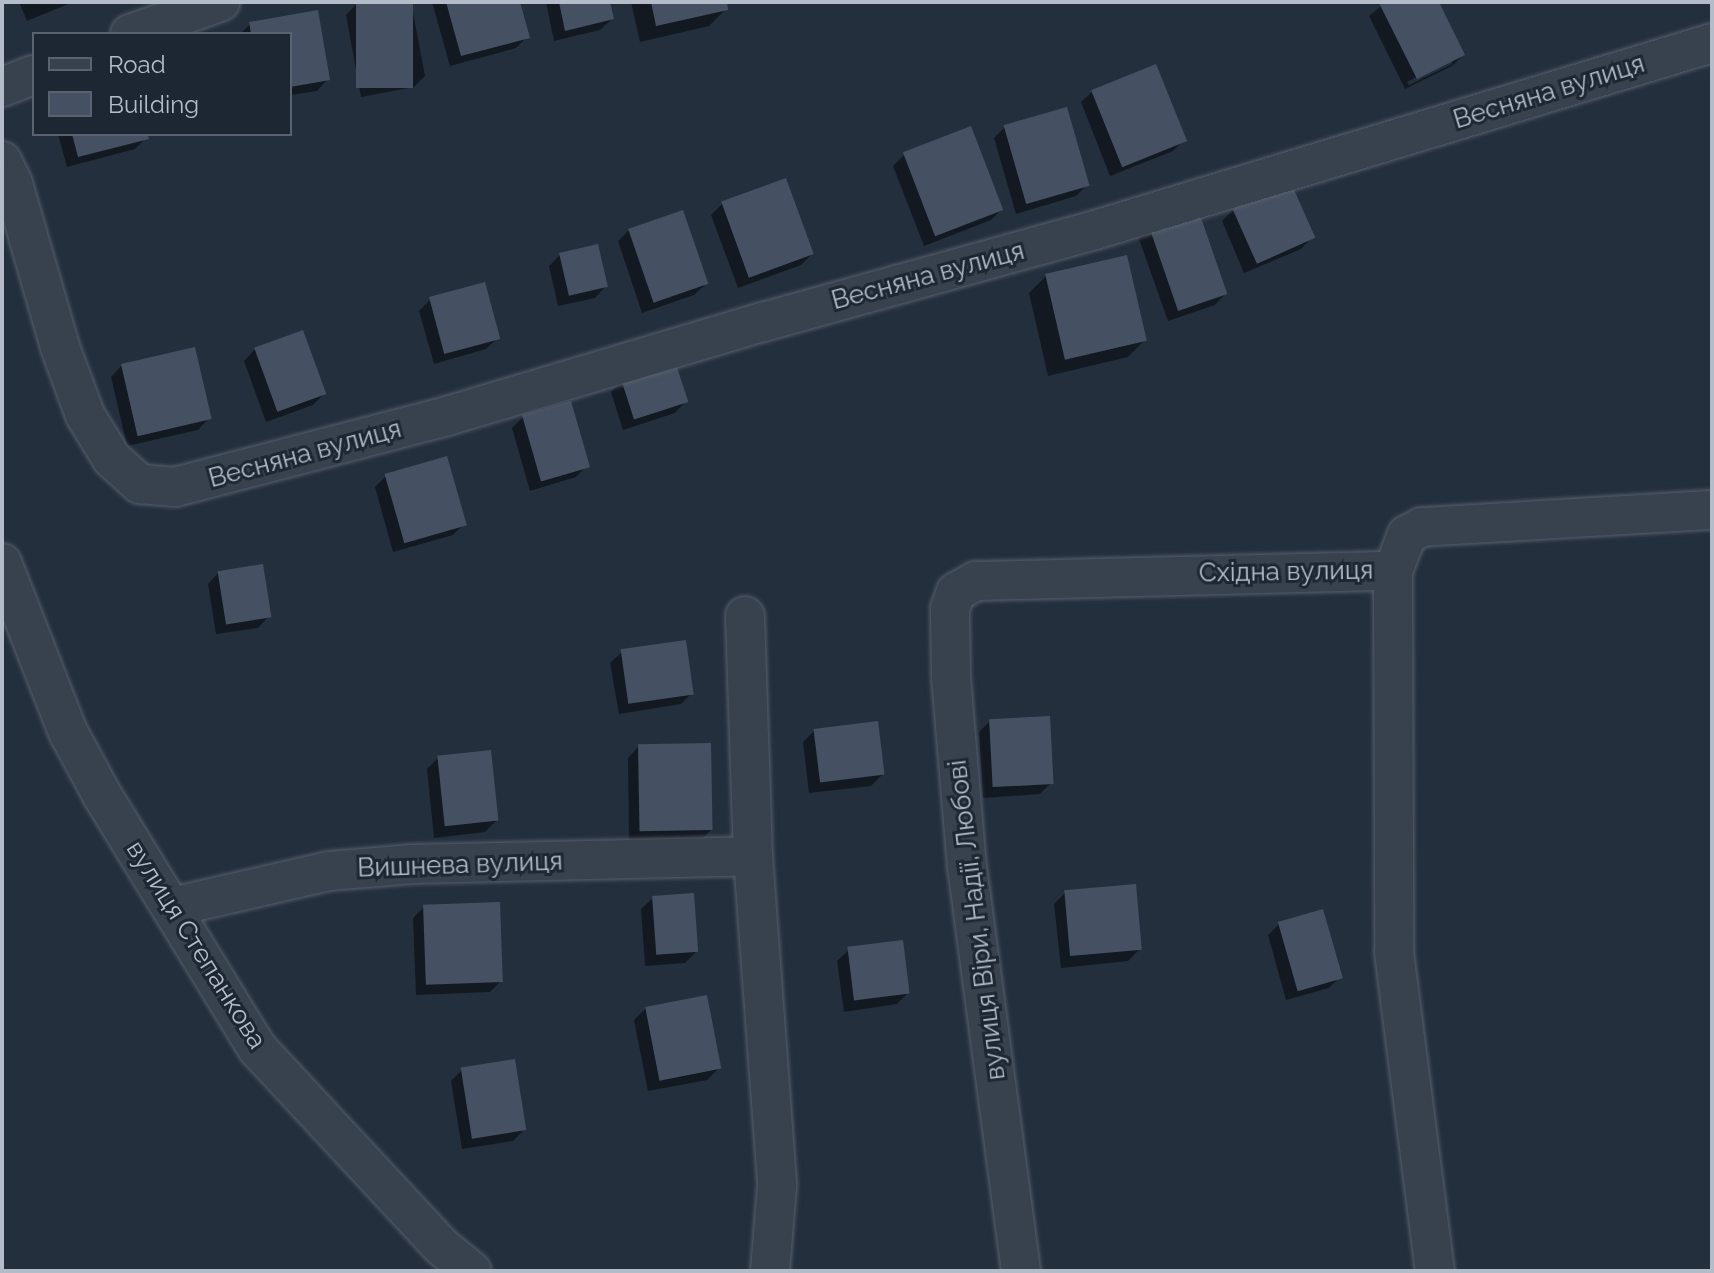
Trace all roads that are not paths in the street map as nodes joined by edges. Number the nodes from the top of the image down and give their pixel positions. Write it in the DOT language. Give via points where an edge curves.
graph roads {
  1 [pos="220,2"];
  2 [pos="136,32"];
  3 [pos="1712,43"];
  4 [pos="32,76"];
  5 [pos="2,87"];
  6 [pos="2,161"];
  7 [pos="1712,510"];
  8 [pos="2,563"];
  9 [pos="1393,571"];
  10 [pos="976,581"];
  11 [pos="745,616"];
  12 [pos="753,856"];
  13 [pos="172,907"];
  14 [pos="472,1271"];
  15 [pos="770,1271"];
  16 [pos="1021,1271"];
  17 [pos="1435,1271"];
  1 -- 2 [label="street"];
  3 -- 6 [label="street, Весняна вулиця" via="1095,230 447,416 175,487 140,484 112,459 85,415"];
  4 -- 5 [label="street"];
  7 -- 9 [label="street, Східна вулиця" via="1422,527 1407,535"];
  8 -- 13 [label="street, вулиця Степанкова" via="68,732"];
  9 -- 10 [label="street, Східна вулиця"];
  9 -- 17 [label="street" via="1394,952"];
  10 -- 16 [label="street, вулиця Віри, Надії, Любові" via="956,592 950,609 951,676 967,868"];
  11 -- 12 [label="street"];
  12 -- 13 [label="street, Вишнева вулиця" via="413,864 329,871"];
  12 -- 15 [label="street" via="777,1186"];
  13 -- 14 [label="street, вулиця Степанкова" via="257,1048 442,1247"];
}
